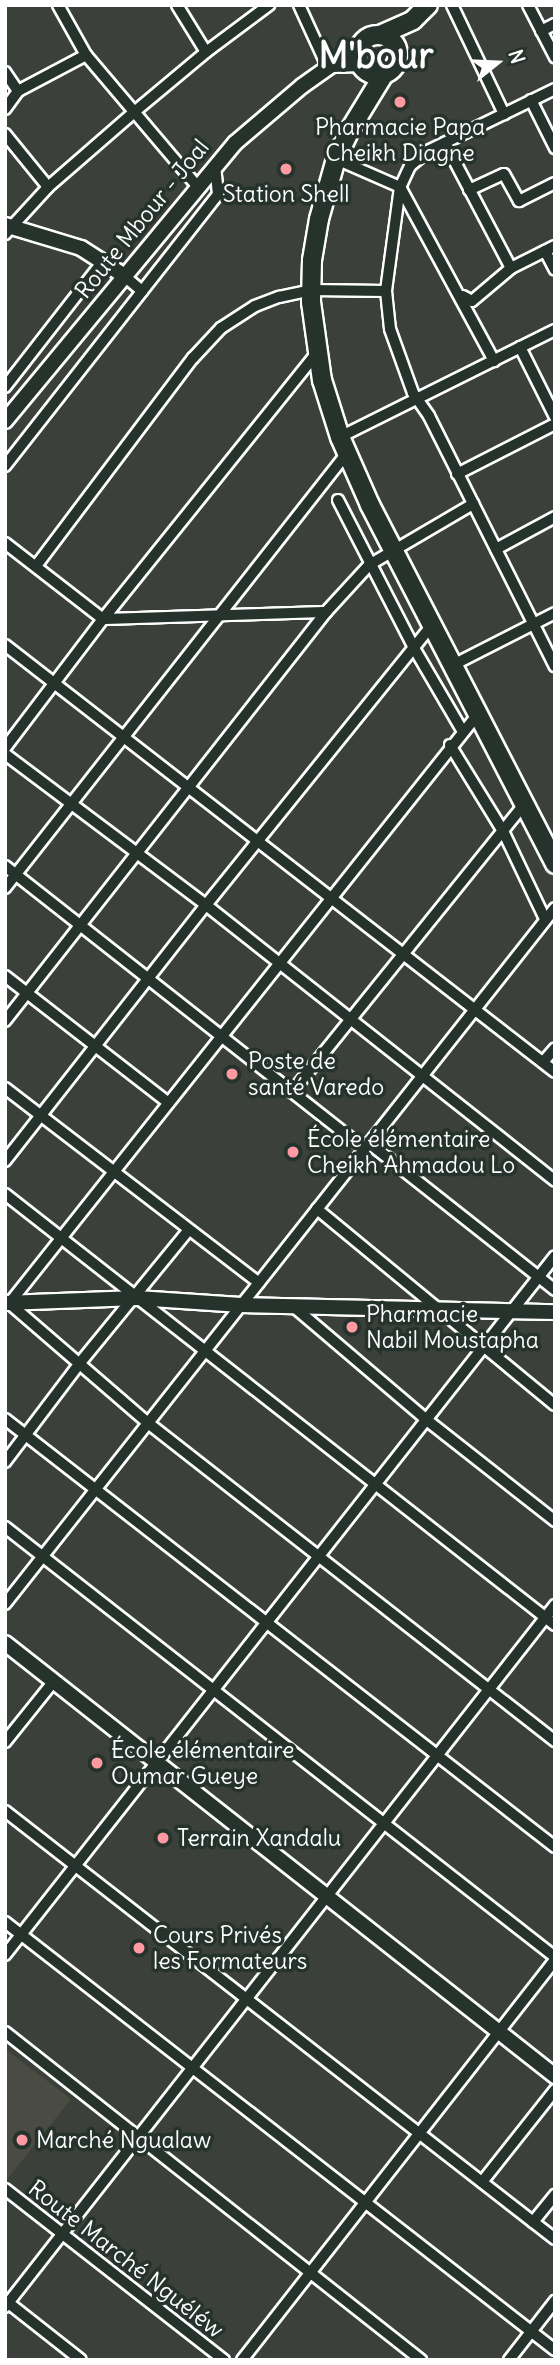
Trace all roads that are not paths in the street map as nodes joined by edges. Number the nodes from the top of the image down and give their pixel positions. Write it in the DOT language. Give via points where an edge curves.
graph roads {
  1 [pos="58,5"];
  2 [pos="177,5"];
  3 [pos="269,5"];
  4 [pos="299,5"];
  5 [pos="428,5"];
  6 [pos="452,5"];
  7 [pos="528,5"];
  8 [pos="413,20"];
  9 [pos="555,24"];
  10 [pos="541,31"];
  11 [pos="380,35"];
  12 [pos="206,52"];
  13 [pos="86,55"];
  14 [pos="397,55"];
  15 [pos="555,57"];
  16 [pos="368,64"];
  17 [pos="330,66"];
  18 [pos="5,72"];
  19 [pos="555,89"];
  20 [pos="18,91"];
  21 [pos="531,100"];
  22 [pos="5,109"];
  23 [pos="133,113"];
  24 [pos="504,114"];
  25 [pos="5,134"];
  26 [pos="445,143"];
  27 [pos="555,148"];
  28 [pos="336,159"];
  29 [pos="215,164"];
  30 [pos="555,183"];
  31 [pos="197,186"];
  32 [pos="48,187"];
  33 [pos="400,187"];
  34 [pos="469,190"];
  35 [pos="7,229"];
  36 [pos="550,248"];
  37 [pos="104,260"];
  38 [pos="511,268"];
  39 [pos="555,270"];
  40 [pos="123,275"];
  41 [pos="311,290"];
  42 [pos="142,291"];
  43 [pos="386,291"];
  44 [pos="460,294"];
  45 [pos="555,330"];
  46 [pos="520,347"];
  47 [pos="317,352"];
  48 [pos="494,361"];
  49 [pos="5,387"];
  50 [pos="418,401"];
  51 [pos="555,417"];
  52 [pos="5,421"];
  53 [pos="555,424"];
  54 [pos="343,445"];
  55 [pos="5,466"];
  56 [pos="457,474"];
  57 [pos="338,500"];
  58 [pos="473,504"];
  59 [pos="555,517"];
  60 [pos="5,542"];
  61 [pos="394,548"];
  62 [pos="496,549"];
  63 [pos="369,565"];
  64 [pos="36,566"];
  65 [pos="326,612"];
  66 [pos="555,613"];
  67 [pos="221,614"];
  68 [pos="103,619"];
  69 [pos="534,624"];
  70 [pos="432,625"];
  71 [pos="5,645"];
  72 [pos="414,648"];
  73 [pos="453,665"];
  74 [pos="555,666"];
  75 [pos="56,682"];
  76 [pos="478,714"];
  77 [pos="462,730"];
  78 [pos="125,735"];
  79 [pos="450,745"];
  80 [pos="5,748"];
  81 [pos="5,754"];
  82 [pos="190,787"];
  83 [pos="71,803"];
  84 [pos="524,804"];
  85 [pos="503,831"];
  86 [pos="259,839"];
  87 [pos="550,844"];
  88 [pos="136,854"];
  89 [pos="555,864"];
  90 [pos="5,866"];
  91 [pos="16,875"];
  92 [pos="5,888"];
  93 [pos="331,896"];
  94 [pos="205,905"];
  95 [pos="555,908"];
  96 [pos="545,919"];
  97 [pos="80,925"];
  98 [pos="403,953"];
  99 [pos="279,963"];
  100 [pos="5,976"];
  101 [pos="149,979"];
  102 [pos="28,993"];
  103 [pos="475,1009"];
  104 [pos="350,1020"];
  105 [pos="5,1021"];
  106 [pos="222,1038"];
  107 [pos="96,1046"];
  108 [pos="555,1048"];
  109 [pos="543,1062"];
  110 [pos="555,1072"];
  111 [pos="421,1078"];
  112 [pos="5,1088"];
  113 [pos="292,1092"];
  114 [pos="169,1103"];
  115 [pos="41,1114"];
  116 [pos="367,1146"];
  117 [pos="5,1161"];
  118 [pos="116,1171"];
  119 [pos="555,1181"];
  120 [pos="5,1194"];
  121 [pos="317,1209"];
  122 [pos="188,1231"];
  123 [pos="63,1238"];
  124 [pos="555,1256"];
  125 [pos="539,1277"];
  126 [pos="259,1283"];
  127 [pos="555,1290"];
  128 [pos="136,1298"];
  129 [pos="6,1304"];
  130 [pos="241,1305"];
  131 [pos="294,1307"];
  132 [pos="441,1309"];
  133 [pos="514,1310"];
  134 [pos="555,1311"];
  135 [pos="485,1347"];
  136 [pos="205,1351"];
  137 [pos="79,1364"];
  138 [pos="555,1405"];
  139 [pos="5,1419"];
  140 [pos="428,1421"];
  141 [pos="148,1423"];
  142 [pos="26,1436"];
  143 [pos="5,1462"];
  144 [pos="377,1485"];
  145 [pos="96,1490"];
  146 [pos="555,1521"];
  147 [pos="5,1527"];
  148 [pos="43,1557"];
  149 [pos="320,1557"];
  150 [pos="5,1604"];
  151 [pos="555,1605"];
  152 [pos="545,1617"];
  153 [pos="267,1623"];
  154 [pos="555,1625"];
  155 [pos="5,1643"];
  156 [pos="54,1681"];
  157 [pos="489,1690"];
  158 [pos="214,1691"];
  159 [pos="555,1741"];
  160 [pos="5,1742"];
  161 [pos="437,1755"];
  162 [pos="157,1763"];
  163 [pos="5,1811"];
  164 [pos="384,1823"];
  165 [pos="555,1847"];
  166 [pos="75,1866"];
  167 [pos="327,1896"];
  168 [pos="5,1922"];
  169 [pos="21,1934"];
  170 [pos="5,1955"];
  171 [pos="555,1958"];
  172 [pos="247,1999"];
  173 [pos="5,2032"];
  174 [pos="499,2032"];
  175 [pos="194,2068"];
  176 [pos="555,2076"];
  177 [pos="555,2090"];
  178 [pos="419,2133"];
  179 [pos="139,2137"];
  180 [pos="482,2182"];
  181 [pos="5,2189"];
  182 [pos="555,2195"];
  183 [pos="366,2201"];
  184 [pos="533,2222"];
  185 [pos="63,2234"];
  186 [pos="555,2239"];
  187 [pos="310,2272"];
  188 [pos="555,2301"];
  189 [pos="6,2304"];
  190 [pos="531,2332"];
  191 [pos="555,2350"];
  192 [pos="81,2360"];
  193 [pos="223,2360"];
  194 [pos="242,2360"];
  195 [pos="421,2360"];
  196 [pos="509,2360"];
  1 -- 13 [label="street"];
  2 -- 12 [label="street"];
  3 -- 12 [label="street"];
  4 -- 17 [label="street"];
  5 -- 8 [label="highway"];
  6 -- 24 [label="street"];
  7 -- 10 [label="street"];
  8 -- 11 [label="highway"];
  8 -- 14 [label="highway"];
  9 -- 10 [label="street"];
  10 -- 15 [label="street"];
  11 -- 14 [label="highway" via="392,41"];
  11 -- 16 [label="highway" via="368,37"];
  12 -- 23 [label="street"];
  13 -- 20 [label="street"];
  13 -- 23 [label="street"];
  14 -- 16 [label="highway" via="394,66"];
  16 -- 17 [label="main road, Route Mbour - Joal"];
  16 -- 28 [label="highway" via="370,97"];
  17 -- 29 [label="main road, Route Mbour - Joal" via="259,121"];
  18 -- 20 [label="street"];
  19 -- 21 [label="street"];
  20 -- 22 [label="street"];
  21 -- 24 [label="street"];
  21 -- 27 [label="street"];
  23 -- 31 [label="street"];
  23 -- 32 [label="street"];
  24 -- 26 [label="street"];
  25 -- 32 [label="street"];
  26 -- 33 [label="street" via="415,160"];
  26 -- 34 [label="street"];
  28 -- 33 [label="street"];
  28 -- 41 [label="highway" via="317,229"];
  29 -- 31 [label="main road, Route Mbour - Joal"];
  29 -- 42 [label="street" via="218,194"];
  30 -- 34 [label="street" via="519,201 504,174"];
  31 -- 40 [label="main road, Route Mbour - Joal"];
  32 -- 35 [label="street"];
  33 -- 43 [label="street"];
  33 -- 44 [label="street"];
  34 -- 38 [label="street"];
  35 -- 37 [label="main road" via="81,248"];
  36 -- 38 [label="street"];
  36 -- 39 [label="street"];
  37 -- 40 [label="main road"];
  37 -- 49 [label="street"];
  38 -- 44 [label="street" via="472,301"];
  40 -- 42 [label="street"];
  40 -- 52 [label="main road, Route Mbour - Joal"];
  41 -- 43 [label="street"];
  41 -- 47 [label="highway"];
  41 -- 64 [label="street" via="268,300 221,328 193,358"];
  42 -- 55 [label="street"];
  43 -- 50 [label="street" via="390,329"];
  44 -- 48 [label="street"];
  45 -- 46 [label="street"];
  46 -- 48 [label="street"];
  46 -- 51 [label="street"];
  47 -- 54 [label="highway"];
  47 -- 68 [label="street"];
  48 -- 50 [label="street"];
  50 -- 54 [label="street"];
  50 -- 56 [label="street"];
  53 -- 56 [label="street"];
  54 -- 61 [label="highway"];
  54 -- 67 [label="street"];
  56 -- 58 [label="street"];
  57 -- 63 [label="street"];
  58 -- 61 [label="street"];
  58 -- 62 [label="street"];
  59 -- 62 [label="street"];
  60 -- 64 [label="street"];
  61 -- 63 [label="street"];
  61 -- 70 [label="highway"];
  62 -- 69 [label="street"];
  63 -- 65 [label="street"];
  63 -- 72 [label="street"];
  64 -- 68 [label="street"];
  65 -- 67 [label="street"];
  65 -- 82 [label="street"];
  66 -- 69 [label="street"];
  67 -- 68 [label="street"];
  67 -- 78 [label="street"];
  68 -- 75 [label="street"];
  69 -- 73 [label="street"];
  69 -- 74 [label="street"];
  70 -- 72 [label="street"];
  70 -- 73 [label="highway"];
  71 -- 75 [label="street"];
  72 -- 77 [label="street"];
  72 -- 86 [label="street"];
  73 -- 76 [label="highway"];
  75 -- 78 [label="street"];
  75 -- 80 [label="street"];
  76 -- 77 [label="street"];
  76 -- 84 [label="highway"];
  77 -- 79 [label="street"];
  78 -- 82 [label="street"];
  78 -- 83 [label="street"];
  79 -- 85 [label="street"];
  79 -- 93 [label="street"];
  81 -- 83 [label="street"];
  82 -- 86 [label="street"];
  82 -- 88 [label="street"];
  83 -- 88 [label="street"];
  83 -- 91 [label="street"];
  84 -- 85 [label="street"];
  84 -- 87 [label="highway"];
  85 -- 96 [label="street"];
  85 -- 98 [label="street"];
  86 -- 93 [label="street"];
  86 -- 94 [label="street"];
  87 -- 89 [label="highway"];
  88 -- 94 [label="street"];
  88 -- 97 [label="street"];
  90 -- 91 [label="street"];
  91 -- 92 [label="street"];
  91 -- 97 [label="street"];
  93 -- 98 [label="street"];
  93 -- 99 [label="street"];
  94 -- 99 [label="street"];
  94 -- 101 [label="street"];
  95 -- 96 [label="street"];
  96 -- 103 [label="street"];
  97 -- 101 [label="street"];
  97 -- 102 [label="street"];
  98 -- 103 [label="street"];
  98 -- 104 [label="street"];
  99 -- 104 [label="street"];
  99 -- 106 [label="street"];
  100 -- 102 [label="street"];
  101 -- 106 [label="street"];
  101 -- 107 [label="street"];
  102 -- 105 [label="street"];
  102 -- 107 [label="street"];
  103 -- 109 [label="street"];
  103 -- 111 [label="street"];
  104 -- 111 [label="street"];
  104 -- 113 [label="street"];
  106 -- 113 [label="street"];
  106 -- 114 [label="street"];
  107 -- 114 [label="street"];
  107 -- 115 [label="street"];
  108 -- 109 [label="street"];
  109 -- 110 [label="street"];
  111 -- 116 [label="street"];
  111 -- 119 [label="street"];
  112 -- 115 [label="street"];
  113 -- 116 [label="street"];
  114 -- 118 [label="street"];
  115 -- 117 [label="street"];
  115 -- 118 [label="street"];
  116 -- 121 [label="street"];
  116 -- 125 [label="street"];
  118 -- 122 [label="street"];
  118 -- 123 [label="street"];
  120 -- 123 [label="street"];
  121 -- 126 [label="street"];
  121 -- 132 [label="street"];
  122 -- 126 [label="street"];
  122 -- 128 [label="street"];
  123 -- 128 [label="street"];
  123 -- 129 [label="street"];
  124 -- 125 [label="street"];
  125 -- 127 [label="street"];
  125 -- 133 [label="street"];
  126 -- 130 [label="street"];
  128 -- 129 [label="main road"];
  128 -- 130 [label="main road"];
  128 -- 136 [label="street"];
  128 -- 137 [label="street"];
  129 -- 137 [label="street"];
  130 -- 131 [label="main road"];
  130 -- 136 [label="street"];
  131 -- 132 [label="main road"];
  131 -- 140 [label="street"];
  132 -- 133 [label="main road"];
  132 -- 135 [label="street"];
  133 -- 134 [label="main road"];
  133 -- 135 [label="street"];
  135 -- 138 [label="street"];
  135 -- 140 [label="street"];
  136 -- 141 [label="street"];
  136 -- 144 [label="street"];
  137 -- 141 [label="street"];
  137 -- 142 [label="street"];
  139 -- 142 [label="street"];
  140 -- 144 [label="street"];
  140 -- 146 [label="street"];
  141 -- 145 [label="street"];
  141 -- 149 [label="street"];
  142 -- 143 [label="street"];
  142 -- 145 [label="street"];
  144 -- 149 [label="street"];
  144 -- 152 [label="street"];
  145 -- 148 [label="street"];
  145 -- 153 [label="street"];
  147 -- 148 [label="street"];
  148 -- 150 [label="street"];
  148 -- 158 [label="street"];
  149 -- 153 [label="street"];
  149 -- 157 [label="street"];
  151 -- 152 [label="street"];
  152 -- 154 [label="street"];
  152 -- 157 [label="street"];
  153 -- 158 [label="street"];
  153 -- 161 [label="street"];
  155 -- 156 [label="main road"];
  156 -- 160 [label="street"];
  156 -- 162 [label="main road"];
  157 -- 159 [label="street"];
  157 -- 161 [label="street"];
  158 -- 162 [label="street"];
  158 -- 164 [label="street"];
  161 -- 164 [label="street"];
  161 -- 165 [label="street"];
  162 -- 166 [label="street"];
  162 -- 167 [label="main road"];
  163 -- 166 [label="street"];
  164 -- 167 [label="street"];
  164 -- 171 [label="street"];
  166 -- 169 [label="street"];
  166 -- 172 [label="street"];
  167 -- 172 [label="street"];
  167 -- 174 [label="main road"];
  168 -- 169 [label="street"];
  169 -- 170 [label="street"];
  169 -- 175 [label="street"];
  171 -- 174 [label="street"];
  172 -- 175 [label="street"];
  172 -- 178 [label="street"];
  173 -- 179 [label="street"];
  174 -- 176 [label="main road"];
  174 -- 178 [label="street"];
  175 -- 179 [label="street"];
  175 -- 183 [label="street"];
  177 -- 180 [label="street"];
  178 -- 180 [label="street"];
  178 -- 183 [label="street"];
  179 -- 185 [label="street"];
  179 -- 187 [label="street"];
  180 -- 184 [label="street"];
  181 -- 185 [label="street, Route Marché Nguéléw"];
  182 -- 184 [label="street"];
  183 -- 187 [label="street"];
  183 -- 190 [label="street"];
  184 -- 186 [label="street"];
  185 -- 189 [label="street"];
  185 -- 193 [label="street, Route Marché Nguéléw"];
  187 -- 194 [label="street"];
  187 -- 195 [label="street"];
  188 -- 190 [label="street"];
  189 -- 192 [label="street"];
  190 -- 191 [label="street"];
  190 -- 196 [label="street"];
}
